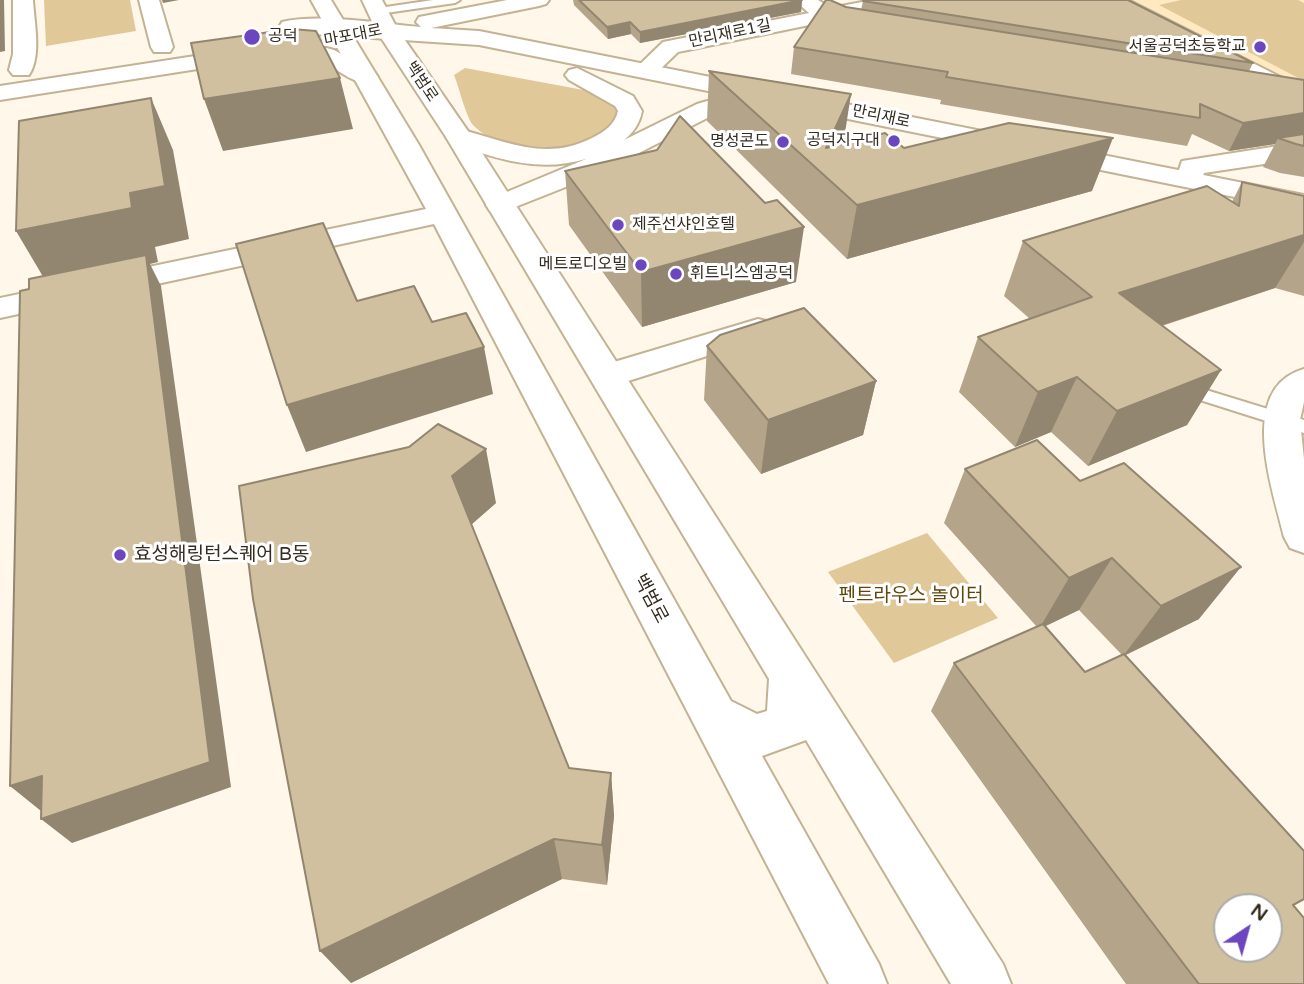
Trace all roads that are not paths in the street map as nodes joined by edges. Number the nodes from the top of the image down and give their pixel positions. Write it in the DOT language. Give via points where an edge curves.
graph roads {
  1 [pos="23,0"];
  2 [pos="149,0"];
  3 [pos="316,0"];
  4 [pos="321,0"];
  5 [pos="428,0"];
  6 [pos="455,0"];
  7 [pos="804,0"];
  8 [pos="903,0"];
  9 [pos="1112,0"];
  10 [pos="530,1"];
  11 [pos="824,15"];
  12 [pos="384,21"];
  13 [pos="883,31"];
  14 [pos="340,32"];
  15 [pos="293,37"];
  16 [pos="162,47"];
  17 [pos="531,48"];
  18 [pos="645,71"];
  19 [pos="11,72"];
  20 [pos="577,75"];
  21 [pos="366,77"];
  22 [pos="1236,89"];
  23 [pos="0,93"];
  24 [pos="1304,99"];
  25 [pos="737,100"];
  26 [pos="459,137"];
  27 [pos="1304,150"];
  28 [pos="1190,178"];
  29 [pos="1304,203"];
  30 [pos="500,205"];
  31 [pos="442,214"];
  32 [pos="1304,225"];
  33 [pos="0,308"];
  34 [pos="786,321"];
  35 [pos="606,376"];
  36 [pos="1304,381"];
  37 [pos="1206,396"];
  38 [pos="1293,423"];
  39 [pos="1304,537"];
  40 [pos="792,677"];
  41 [pos="713,715"];
  42 [pos="859,984"];
  43 [pos="983,984"];
  1 -- 19 [label="main road" via="24,54"];
  2 -- 16 [label="main road"];
  3 -- 15 [label="main road"];
  4 -- 14 [label="main road, 백범로"];
  5 -- 12 [label="main road, 마포대로"];
  6 -- 12 [label="lane"];
  7 -- 11 [label="main road"];
  8 -- 11 [label="main road, 만리재로1길"];
  9 -- 24 [label="main road"];
  10 -- 12 [label="main road, 마포대로"];
  10 -- 17 [label="main road" via="504,16 504,21"];
  11 -- 13 [label="main road" via="842,24"];
  11 -- 18 [label="main road, 만리재로1길" via="671,47"];
  12 -- 14 [label="main road"];
  12 -- 14 [label="main road, 마포대로"];
  12 -- 17 [label="main road, 만리재로"];
  12 -- 20 [label="main road, 만리재로" via="445,47"];
  12 -- 26 [label="main road, 백범로"];
  14 -- 15 [label="main road"];
  14 -- 21 [label="main road, 백범로"];
  15 -- 16 [label="main road" via="258,32"];
  15 -- 21 [label="main road"];
  15 -- 23 [label="main road, 마포대로"];
  16 -- 19 [label="main road"];
  17 -- 18 [label="main road, 만리재로"];
  18 -- 28 [label="main road, 만리재로"];
  20 -- 25 [label="main road, 만리재로"];
  20 -- 26 [label="main road" via="624,101 631,111 624,127 601,144 550,160 494,150"];
  21 -- 31 [label="main road, 백범로"];
  22 -- 24 [label="main road"];
  25 -- 30 [label="main road" via="706,108 587,169"];
  25 -- 32 [label="main road, 만리재로"];
  26 -- 30 [label="main road, 백범로"];
  27 -- 28 [label="main road" via="1191,167"];
  28 -- 29 [label="main road, 만리재로"];
  30 -- 35 [label="main road, 백범로"];
  31 -- 33 [label="main road"];
  31 -- 41 [label="main road, 백범로"];
  34 -- 35 [label="main road"];
  35 -- 40 [label="main road, 백범로"];
  36 -- 38 [label="main road" via="1284,405"];
  37 -- 38 [label="lane"];
  38 -- 39 [label="main road" via="1283,443"];
  40 -- 41 [label="main road" via="789,726 754,737"];
  40 -- 43 [label="main road, 백범로"];
  41 -- 42 [label="main road, 백범로"];
}
